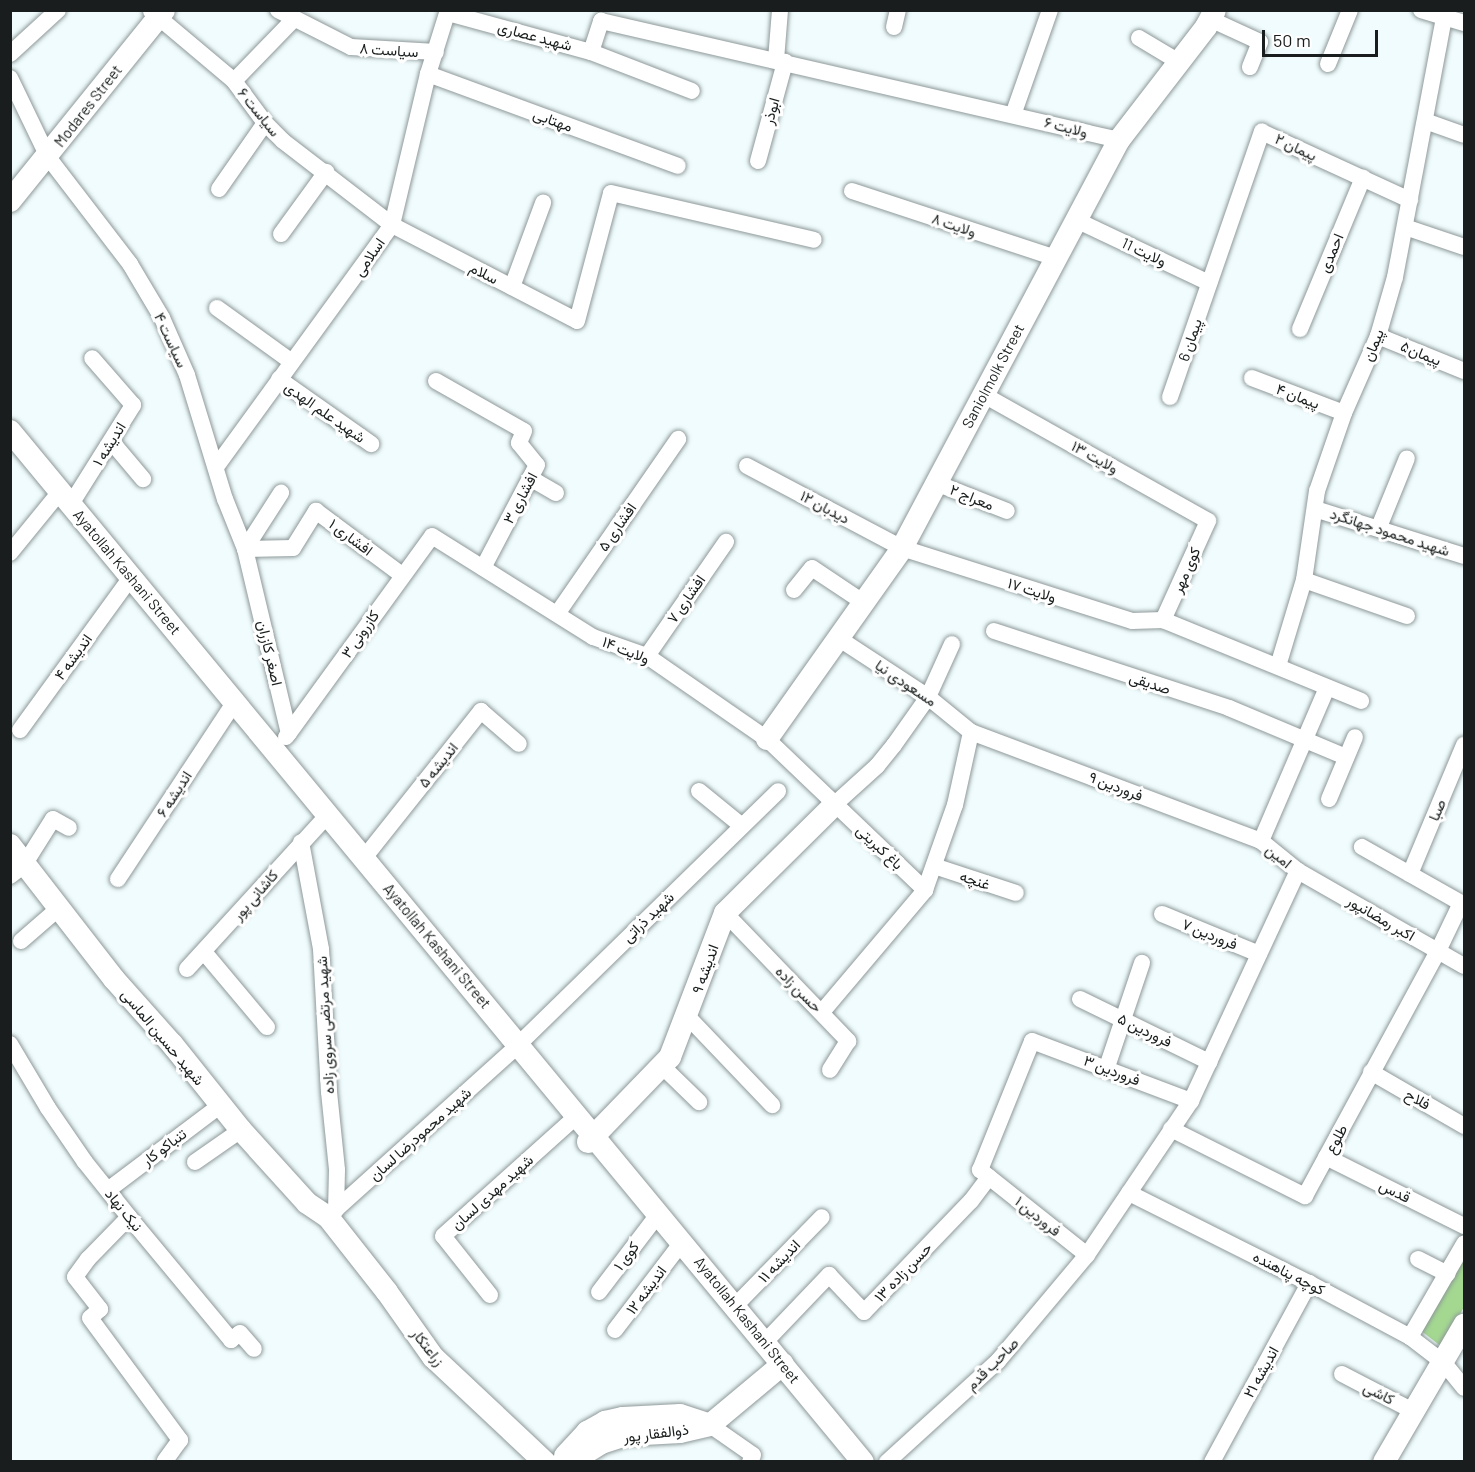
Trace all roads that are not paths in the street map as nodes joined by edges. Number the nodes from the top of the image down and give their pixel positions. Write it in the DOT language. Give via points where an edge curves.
graph roads {
  1 [pos="58,10"];
  2 [pos="278,10"];
  3 [pos="780,10"];
  4 [pos="1050,10"];
  5 [pos="1350,10"];
  6 [pos="1421,10"];
  7 [pos="448,12"];
  8 [pos="158,13"];
  9 [pos="1212,15"];
  10 [pos="1444,18"];
  11 [pos="294,19"];
  12 [pos="600,21"];
  13 [pos="1464,23"];
  14 [pos="1139,38"];
  15 [pos="436,52"];
  16 [pos="591,52"];
  17 [pos="10,54"];
  18 [pos="780,61"];
  19 [pos="1179,62"];
  20 [pos="1328,64"];
  21 [pos="1250,66"];
  22 [pos="428,74"];
  23 [pos="10,78"];
  24 [pos="234,81"];
  25 [pos="692,91"];
  26 [pos="1013,115"];
  27 [pos="1425,121"];
  28 [pos="265,123"];
  29 [pos="1464,135"];
  30 [pos="1119,140"];
  31 [pos="48,157"];
  32 [pos="758,161"];
  33 [pos="678,166"];
  34 [pos="326,172"];
  35 [pos="1363,178"];
  36 [pos="219,189"];
  37 [pos="852,191"];
  38 [pos="12,197"];
  39 [pos="1410,200"];
  40 [pos="543,204"];
  41 [pos="1078,221"];
  42 [pos="392,225"];
  43 [pos="1405,227"];
  44 [pos="281,234"];
  45 [pos="814,240"];
  46 [pos="1464,247"];
  47 [pos="1056,258"];
  48 [pos="1209,284"];
  49 [pos="512,287"];
  50 [pos="217,308"];
  51 [pos="1300,329"];
  52 [pos="1378,336"];
  53 [pos="92,358"];
  54 [pos="292,362"];
  55 [pos="1464,371"];
  56 [pos="1252,378"];
  57 [pos="279,380"];
  58 [pos="436,381"];
  59 [pos="982,394"];
  60 [pos="1170,397"];
  61 [pos="1344,413"];
  62 [pos="10,430"];
  63 [pos="678,439"];
  64 [pos="111,441"];
  65 [pos="371,444"];
  66 [pos="10,447"];
  67 [pos="1407,458"];
  68 [pos="747,466"];
  69 [pos="216,467"];
  70 [pos="530,478"];
  71 [pos="144,479"];
  72 [pos="936,483"];
  73 [pos="281,492"];
  74 [pos="556,493"];
  75 [pos="62,502"];
  76 [pos="1315,509"];
  77 [pos="1007,511"];
  78 [pos="1208,521"];
  79 [pos="1379,527"];
  80 [pos="432,536"];
  81 [pos="726,542"];
  82 [pos="902,548"];
  83 [pos="245,549"];
  84 [pos="10,553"];
  85 [pos="1464,556"];
  86 [pos="483,568"];
  87 [pos="402,575"];
  88 [pos="1304,580"];
  89 [pos="126,584"];
  90 [pos="794,590"];
  91 [pos="863,602"];
  92 [pos="557,614"];
  93 [pos="1407,616"];
  94 [pos="1163,620"];
  95 [pos="994,631"];
  96 [pos="838,638"];
  97 [pos="952,644"];
  98 [pos="647,656"];
  99 [pos="1278,666"];
  100 [pos="1327,688"];
  101 [pos="928,697"];
  102 [pos="1361,701"];
  103 [pos="230,709"];
  104 [pos="20,730"];
  105 [pos="971,732"];
  106 [pos="289,733"];
  107 [pos="1356,737"];
  108 [pos="767,739"];
  109 [pos="1304,741"];
  110 [pos="519,744"];
  111 [pos="1464,745"];
  112 [pos="274,752"];
  113 [pos="1346,757"];
  114 [pos="699,791"];
  115 [pos="778,791"];
  116 [pos="1329,799"];
  117 [pos="835,804"];
  118 [pos="322,821"];
  119 [pos="742,826"];
  120 [pos="69,828"];
  121 [pos="1261,841"];
  122 [pos="301,842"];
  123 [pos="10,845"];
  124 [pos="1362,847"];
  125 [pos="364,858"];
  126 [pos="934,866"];
  127 [pos="17,870"];
  128 [pos="1298,871"];
  129 [pos="1410,874"];
  130 [pos="118,879"];
  131 [pos="926,890"];
  132 [pos="1017,893"];
  133 [pos="1462,899"];
  134 [pos="59,908"];
  135 [pos="725,914"];
  136 [pos="1162,914"];
  137 [pos="21,941"];
  138 [pos="1438,951"];
  139 [pos="204,952"];
  140 [pos="1259,954"];
  141 [pos="1142,963"];
  142 [pos="1464,966"];
  143 [pos="187,969"];
  144 [pos="1080,999"];
  145 [pos="822,1012"];
  146 [pos="688,1017"];
  147 [pos="1124,1020"];
  148 [pos="267,1027"];
  149 [pos="10,1044"];
  150 [pos="516,1047"];
  151 [pos="1209,1062"];
  152 [pos="662,1066"];
  153 [pos="1107,1067"];
  154 [pos="830,1070"];
  155 [pos="1371,1072"];
  156 [pos="1191,1101"];
  157 [pos="699,1102"];
  158 [pos="221,1105"];
  159 [pos="772,1105"];
  160 [pos="571,1121"];
  161 [pos="1464,1126"];
  162 [pos="1171,1129"];
  163 [pos="241,1130"];
  164 [pos="592,1139"];
  165 [pos="1326,1157"];
  166 [pos="195,1162"];
  167 [pos="989,1176"];
  168 [pos="108,1190"];
  169 [pos="1129,1193"];
  170 [pos="332,1213"];
  171 [pos="129,1217"];
  172 [pos="822,1217"];
  173 [pos="653,1221"];
  174 [pos="1464,1226"];
  175 [pos="1464,1244"];
  176 [pos="677,1249"];
  177 [pos="1086,1255"];
  178 [pos="1418,1259"];
  179 [pos="1447,1274"];
  180 [pos="1309,1282"];
  181 [pos="599,1292"];
  182 [pos="490,1295"];
  183 [pos="735,1306"];
  184 [pos="1464,1325"];
  185 [pos="615,1330"];
  186 [pos="1410,1337"];
  187 [pos="765,1342"];
  188 [pos="254,1349"];
  189 [pos="1444,1363"];
  190 [pos="780,1367"];
  191 [pos="1342,1374"];
  192 [pos="1464,1388"];
  193 [pos="1415,1412"];
  194 [pos="710,1425"];
  195 [pos="165,1461"];
  196 [pos="545,1461"];
  197 [pos="560,1461"];
  198 [pos="571,1461"];
  199 [pos="750,1461"];
  200 [pos="852,1461"];
  201 [pos="863,1461"];
  202 [pos="887,1461"];
  203 [pos="1212,1461"];
  204 [pos="1384,1461"];
  1 -- 17 [label="street"];
  2 -- 11 [label="street, سیاست ۸"];
  3 -- 18 [label="street, ابوذر"];
  4 -- 26 [label="street"];
  5 -- 20 [label="street"];
  6 -- 10 [label="street"];
  7 -- 15 [label="street, اسلامی"];
  7 -- 16 [label="street, شهید عصاری"];
  8 -- 24 [label="street, سیاست ۶"];
  8 -- 31 [label="main road, Modares Street"];
  9 -- 19 [label="main road, Saniolmolk Street"];
  9 -- 21 [label="street" via="1260,42"];
  10 -- 13 [label="street"];
  10 -- 27 [label="street, پیمان"];
  11 -- 15 [label="street, سیاست ۸" via="351,47"];
  11 -- 24 [label="street"];
  12 -- 16 [label="street, شهید عصاری"];
  12 -- 18 [label="street, ولایت ۶"];
  14 -- 19 [label="street"];
  15 -- 22 [label="street, اسلامی"];
  16 -- 25 [label="street"];
  18 -- 26 [label="street, ولایت ۶"];
  18 -- 32 [label="street, ابوذر"];
  19 -- 30 [label="main road, Saniolmolk Street"];
  22 -- 33 [label="street, مهتابی"];
  22 -- 42 [label="street, اسلامی"];
  23 -- 31 [label="street, سیاست ۴"];
  24 -- 28 [label="street, سیاست ۶"];
  26 -- 30 [label="street, ولایت ۶"];
  27 -- 29 [label="street"];
  27 -- 39 [label="street, پیمان"];
  28 -- 34 [label="street, سیاست ۶"];
  28 -- 36 [label="street"];
  30 -- 41 [label="main road, Saniolmolk Street"];
  31 -- 38 [label="main road, Modares Street"];
  31 -- 69 [label="street, سیاست ۴" via="130,264 162,318 187,375"];
  34 -- 42 [label="street, سیاست ۶"];
  34 -- 44 [label="street"];
  35 -- 39 [label="street, پیمان ۲"];
  35 -- 48 [label="street, پیمان ۲" via="1262,132"];
  35 -- 51 [label="street, احمدی"];
  37 -- 47 [label="street, ولایت ۸"];
  39 -- 43 [label="street, پیمان"];
  40 -- 49 [label="street"];
  41 -- 47 [label="main road, Saniolmolk Street"];
  41 -- 48 [label="street, ولایت 11"];
  42 -- 49 [label="street, سلام"];
  42 -- 54 [label="street, اسلامی"];
  43 -- 46 [label="street"];
  43 -- 52 [label="street, پیمان"];
  45 -- 49 [label="street, سلام" via="611,193 577,321"];
  47 -- 59 [label="main road, Saniolmolk Street"];
  48 -- 60 [label="street, پیمان 6"];
  50 -- 54 [label="street"];
  52 -- 55 [label="street, پیمان۵"];
  52 -- 61 [label="street, پیمان"];
  53 -- 64 [label="street, اندیشه ۱" via="133,405"];
  54 -- 57 [label="street, اسلامی"];
  56 -- 61 [label="street, پیمان ۴"];
  57 -- 65 [label="street, شهید علم الهدی"];
  57 -- 69 [label="street, اسلامی"];
  58 -- 70 [label="street, افشاری ۳" via="524,431 519,443 537,465"];
  59 -- 72 [label="main road, Saniolmolk Street"];
  59 -- 78 [label="street, ولایت ۱۳"];
  61 -- 76 [label="street, پیمان" via="1317,491"];
  62 -- 75 [label="main road, Ayatollah Kashani Street"];
  63 -- 92 [label="street, افشاری ۵"];
  64 -- 71 [label="street"];
  64 -- 75 [label="street, اندیشه ۱"];
  66 -- 75 [label="main road, Ayatollah Kashani Street"];
  67 -- 79 [label="street"];
  68 -- 82 [label="street, دیدبان ۱۲"];
  69 -- 83 [label="street, سیاست ۴"];
  70 -- 74 [label="street"];
  70 -- 86 [label="street, افشاری ۳"];
  72 -- 77 [label="street, معراج ۲"];
  72 -- 82 [label="main road, Saniolmolk Street"];
  73 -- 83 [label="street"];
  75 -- 84 [label="street, اندیشه ۱"];
  75 -- 89 [label="main road, Ayatollah Kashani Street"];
  75 -- 112 [label="main road, Ayatollah Kashani Street"];
  76 -- 79 [label="street, شهید محمود جهانگرد"];
  76 -- 88 [label="street, پیمان"];
  78 -- 94 [label="street, کوی مهر"];
  79 -- 85 [label="street, شهید محمود جهانگرد"];
  80 -- 86 [label="street, ولایت ۱۴"];
  80 -- 87 [label="street, کازرونی ۳"];
  81 -- 98 [label="street, افشاری ۷"];
  82 -- 91 [label="main road, Saniolmolk Street"];
  82 -- 94 [label="street, ولایت ۱۷" via="1132,621"];
  83 -- 87 [label="street, افشاری ۱" via="293,548 316,511"];
  83 -- 106 [label="street, اصغر کازران"];
  86 -- 92 [label="street, ولایت ۱۴"];
  87 -- 106 [label="street, کازرونی ۳"];
  88 -- 93 [label="street"];
  88 -- 99 [label="street, پیمان"];
  89 -- 103 [label="main road, Ayatollah Kashani Street"];
  89 -- 104 [label="street, اندیشه ۴"];
  90 -- 91 [label="street" via="812,568"];
  91 -- 96 [label="main road, Saniolmolk Street"];
  92 -- 98 [label="street, ولایت ۱۴" via="593,637"];
  94 -- 99 [label="street"];
  95 -- 109 [label="street, صدیقی" via="1229,708"];
  96 -- 101 [label="street, مسعودی نیا"];
  96 -- 108 [label="main road, Saniolmolk Street"];
  97 -- 101 [label="street"];
  98 -- 108 [label="street, ولایت ۱۴"];
  99 -- 100 [label="street"];
  100 -- 102 [label="street"];
  100 -- 109 [label="street"];
  101 -- 105 [label="street, مسعودی نیا"];
  101 -- 117 [label="street" via="877,766"];
  103 -- 118 [label="main road, Ayatollah Kashani Street"];
  103 -- 130 [label="street, اندیشه ۶"];
  105 -- 121 [label="street, فروردین ۹"];
  105 -- 126 [label="street" via="955,805"];
  106 -- 112 [label="street"];
  107 -- 113 [label="street"];
  108 -- 117 [label="street, ولایت ۱۴"];
  109 -- 113 [label="street"];
  109 -- 121 [label="street"];
  110 -- 125 [label="street, اندیشه ۵" via="481,711"];
  111 -- 129 [label="street, صبا"];
  112 -- 125 [label="main road, Ayatollah Kashani Street"];
  113 -- 116 [label="street"];
  114 -- 119 [label="street"];
  115 -- 119 [label="street, شهید ذراتی"];
  117 -- 131 [label="street, باغ کبریتی"];
  117 -- 135 [label="main road, اندیشه ۹"];
  118 -- 122 [label="street, کاشانی پور"];
  118 -- 150 [label="main road, Ayatollah Kashani Street"];
  119 -- 150 [label="street, شهید ذراتی"];
  120 -- 127 [label="street" via="53,819"];
  121 -- 128 [label="street, امین"];
  122 -- 139 [label="street, کاشانی پور"];
  122 -- 170 [label="street, شهید مرتضی سروی زاده" via="321,949 336,1159"];
  123 -- 127 [label="main road, شهید حسین الماسی"];
  124 -- 129 [label="street"];
  125 -- 150 [label="main road, Ayatollah Kashani Street"];
  126 -- 131 [label="street"];
  126 -- 132 [label="street, غنچه"];
  127 -- 134 [label="main road, شهید حسین الماسی"];
  128 -- 138 [label="street, اکبر رمضانپور"];
  128 -- 140 [label="street, صاحب قدم"];
  129 -- 133 [label="street"];
  131 -- 145 [label="street"];
  133 -- 138 [label="street, طلوع"];
  134 -- 137 [label="street"];
  134 -- 158 [label="main road, شهید حسین الماسی"];
  135 -- 145 [label="street, حسن زاده"];
  135 -- 146 [label="main road, اندیشه ۹"];
  136 -- 140 [label="street, فروردین ۷"];
  138 -- 142 [label="street, اکبر رمضانپور"];
  138 -- 155 [label="street, طلوع"];
  139 -- 143 [label="street, کاشانی پور"];
  139 -- 148 [label="street"];
  140 -- 151 [label="street, صاحب قدم"];
  141 -- 147 [label="street"];
  144 -- 147 [label="street, فروردین ۵"];
  145 -- 154 [label="street, حسن زاده" via="848,1041"];
  146 -- 152 [label="main road, اندیشه ۹" via="670,1058"];
  146 -- 159 [label="street"];
  147 -- 151 [label="street, فروردین ۵"];
  147 -- 153 [label="street"];
  149 -- 168 [label="street, نیک نهاد" via="48,1108"];
  150 -- 160 [label="main road, Ayatollah Kashani Street"];
  150 -- 164 [label="main road, Ayatollah Kashani Street"];
  150 -- 170 [label="street, شهید محمودرضا لسان"];
  151 -- 156 [label="street, صاحب قدم"];
  152 -- 157 [label="street"];
  152 -- 164 [label="main road, اندیشه ۹"];
  153 -- 156 [label="street, فروردین ۳"];
  153 -- 167 [label="street, فروردین ۳" via="1032,1041 980,1170"];
  155 -- 161 [label="street, فلاح"];
  155 -- 165 [label="street, طلوع"];
  156 -- 162 [label="street, صاحب قدم"];
  158 -- 163 [label="main road, شهید حسین الماسی"];
  158 -- 168 [label="street, تنباکو کار"];
  160 -- 164 [label="main road, Ayatollah Kashani Street"];
  160 -- 182 [label="street, شهید مهدی لسان" via="443,1236"];
  162 -- 165 [label="street, طلوع" via="1305,1196"];
  162 -- 169 [label="street, صاحب قدم"];
  163 -- 166 [label="street"];
  163 -- 170 [label="main road, شهید حسین الماسی" via="307,1203"];
  164 -- 173 [label="main road, Ayatollah Kashani Street"];
  164 -- 183 [label="main road, Ayatollah Kashani Street"];
  165 -- 174 [label="street, قدس"];
  167 -- 177 [label="street, فروردین ۱"];
  167 -- 187 [label="street, حسن زاده ۱۳" via="971,1201 864,1312 829,1275"];
  168 -- 171 [label="street, نیک نهاد"];
  169 -- 177 [label="street, صاحب قدم"];
  169 -- 180 [label="street, کوچه پناهنده"];
  170 -- 196 [label="main road, زراعتکار" via="433,1357"];
  171 -- 188 [label="street, نیک نهاد" via="231,1340 240,1333"];
  171 -- 195 [label="street" via="75,1278 100,1309 90,1318 180,1440"];
  172 -- 183 [label="street, اندیشه ۱۱"];
  173 -- 176 [label="main road, Ayatollah Kashani Street"];
  173 -- 181 [label="street, کوی ۱"];
  175 -- 179 [label="street"];
  176 -- 185 [label="street, اندیشه ۱۲"];
  176 -- 190 [label="main road, Ayatollah Kashani Street"];
  177 -- 202 [label="street, صاحب قدم" via="998,1361"];
  178 -- 179 [label="street"];
  179 -- 186 [label="street"];
  180 -- 186 [label="street, کوچه پناهنده"];
  180 -- 203 [label="street, اندیشه ۲۱"];
  183 -- 187 [label="main road, Ayatollah Kashani Street"];
  184 -- 189 [label="main road"];
  186 -- 189 [label="street, کوچه پناهنده"];
  187 -- 190 [label="main road, Ayatollah Kashani Street"];
  189 -- 192 [label="street, کوچه پناهنده"];
  189 -- 193 [label="main road"];
  190 -- 194 [label="main road, ذوالفقار پور"];
  190 -- 200 [label="main road, Ayatollah Kashani Street"];
  190 -- 201 [label="main road, Ayatollah Kashani Street"];
  191 -- 193 [label="street, کاشی"];
  193 -- 204 [label="main road"];
  194 -- 197 [label="main road, ذوالفقار پور" via="680,1415 605,1422 586,1432"];
  194 -- 198 [label="main road, ذوالفقار پور" via="680,1432 626,1435 601,1443"];
  194 -- 199 [label="street" via="753,1455"];
}
